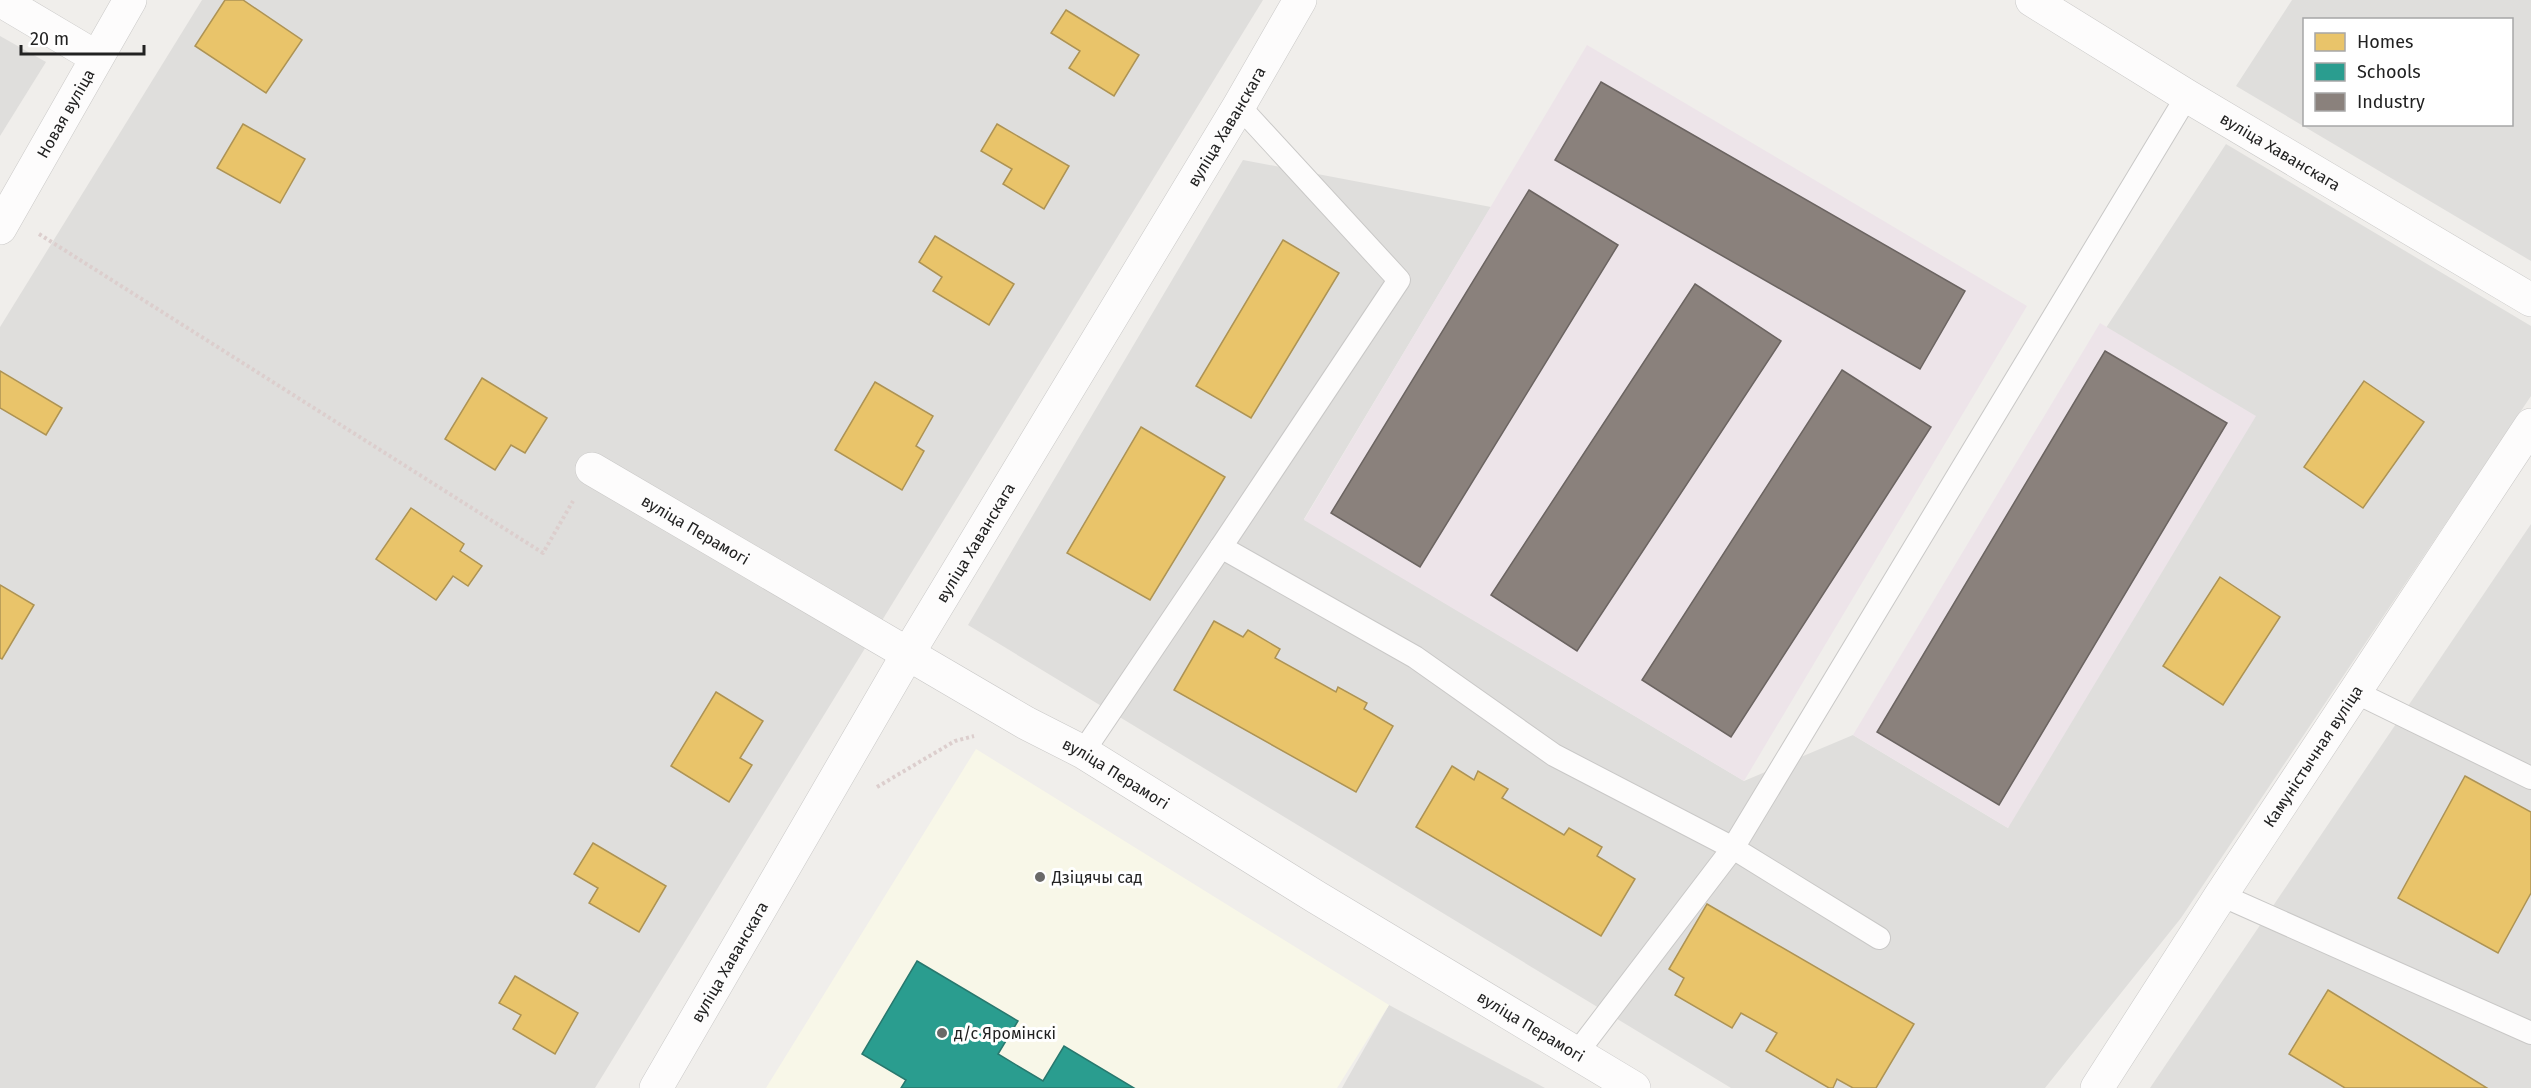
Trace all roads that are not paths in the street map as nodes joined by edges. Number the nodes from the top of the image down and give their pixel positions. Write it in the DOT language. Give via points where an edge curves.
graph roads {
  1 [pos="0,0"];
  2 [pos="130,0"];
  3 [pos="1300,0"];
  4 [pos="2032,0"];
  5 [pos="96,57"];
  6 [pos="2187,96"];
  7 [pos="1239,106"];
  8 [pos="4,221"];
  9 [pos="2531,300"];
  10 [pos="2531,425"];
  11 [pos="592,469"];
  12 [pos="1221,547"];
  13 [pos="909,652"];
  14 [pos="2355,692"];
  15 [pos="1083,752"];
  16 [pos="2531,778"];
  17 [pos="1733,848"];
  18 [pos="2221,895"];
  19 [pos="1879,938"];
  20 [pos="2531,1033"];
  21 [pos="1576,1054"];
  22 [pos="656,1088"];
  23 [pos="1634,1088"];
  24 [pos="2097,1088"];
  1 -- 5 [label="street"];
  2 -- 5 [label="street, Новая вуліца"];
  3 -- 7 [label="street, вуліца Хаванскага"];
  4 -- 6 [label="street, вуліца Хаванскага"];
  5 -- 8 [label="street, Новая вуліца"];
  6 -- 9 [label="street, вуліца Хаванскага"];
  6 -- 17 [label="lane"];
  7 -- 12 [label="lane" via="1399,280"];
  7 -- 13 [label="street, вуліца Хаванскага"];
  10 -- 14 [label="street, Камуністычная вуліца"];
  11 -- 13 [label="street, вуліца Перамогі"];
  12 -- 15 [label="lane"];
  12 -- 17 [label="lane" via="1415,657 1554,755"];
  13 -- 15 [label="street, вуліца Перамогі" via="1026,723"];
  13 -- 22 [label="street, вуліца Хаванскага"];
  14 -- 16 [label="lane"];
  14 -- 18 [label="street, Камуністычная вуліца"];
  15 -- 21 [label="street, вуліца Перамогі"];
  17 -- 19 [label="lane"];
  17 -- 21 [label="lane"];
  18 -- 20 [label="lane"];
  18 -- 24 [label="street, Камуністычная вуліца"];
  21 -- 23 [label="street, вуліца Перамогі"];
}
